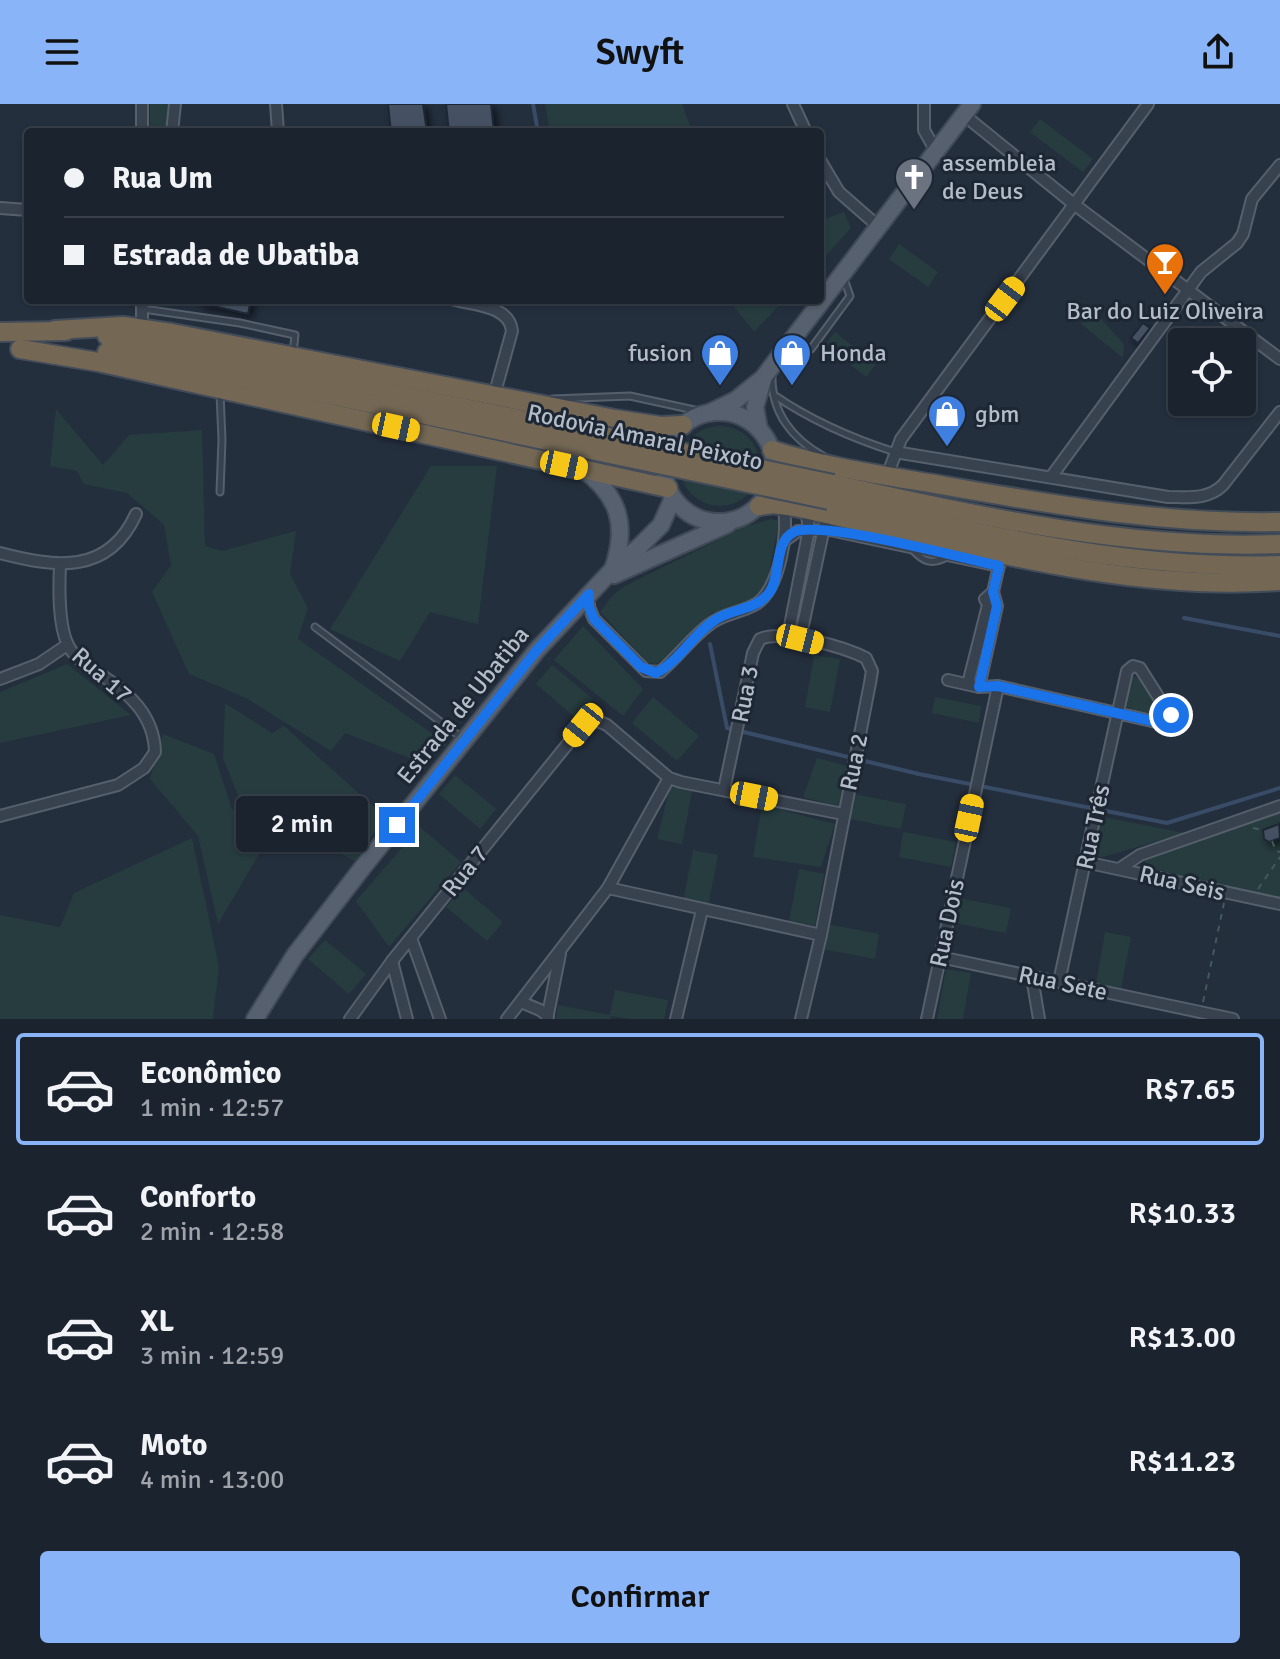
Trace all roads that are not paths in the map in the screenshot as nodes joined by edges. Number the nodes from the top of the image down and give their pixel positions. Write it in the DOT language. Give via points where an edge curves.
graph roads {
  1 [pos="142,104"];
  2 [pos="175,104"];
  3 [pos="276,104"];
  4 [pos="793,104"];
  5 [pos="924,104"];
  6 [pos="1148,104"];
  7 [pos="968,110"];
  8 [pos="142,128"];
  9 [pos="172,128"];
  10 [pos="278,128"];
  11 [pos="804,128"];
  12 [pos="937,153"];
  13 [pos="1280,165"];
  14 [pos="824,167"];
  15 [pos="1075,205"];
  16 [pos="0,208"];
  17 [pos="24,210"];
  18 [pos="879,227"];
  19 [pos="1188,290"];
  20 [pos="824,300"];
  21 [pos="470,304"];
  22 [pos="821,304"];
  23 [pos="142,305"];
  24 [pos="142,329"];
  25 [pos="55,330"];
  26 [pos="0,332"];
  27 [pos="20,349"];
  28 [pos="0,350"];
  29 [pos="293,354"];
  30 [pos="1280,359"];
  31 [pos="776,361"];
  32 [pos="763,378"];
  33 [pos="220,389"];
  34 [pos="773,395"];
  35 [pos="494,396"];
  36 [pos="533,404"];
  37 [pos="1280,412"];
  38 [pos="709,413"];
  39 [pos="683,425"];
  40 [pos="759,429"];
  41 [pos="593,442"];
  42 [pos="772,450"];
  43 [pos="895,452"];
  44 [pos="582,468"];
  45 [pos="845,468"];
  46 [pos="887,476"];
  47 [pos="1051,477"];
  48 [pos="220,492"];
  49 [pos="670,493"];
  50 [pos="783,505"];
  51 [pos="759,506"];
  52 [pos="829,507"];
  53 [pos="806,510"];
  54 [pos="136,514"];
  55 [pos="740,519"];
  56 [pos="1280,522"];
  57 [pos="809,529"];
  58 [pos="897,529"];
  59 [pos="783,542"];
  60 [pos="1280,544"];
  61 [pos="969,546"];
  62 [pos="910,547"];
  63 [pos="0,553"];
  64 [pos="951,555"];
  65 [pos="1000,559"];
  66 [pos="60,565"];
  67 [pos="1280,565"];
  68 [pos="608,575"];
  69 [pos="1280,581"];
  70 [pos="589,594"];
  71 [pos="989,596"];
  72 [pos="315,627"];
  73 [pos="788,636"];
  74 [pos="800,639"];
  75 [pos="67,645"];
  76 [pos="0,679"];
  77 [pos="948,680"];
  78 [pos="974,685"];
  79 [pos="998,686"];
  80 [pos="1118,713"];
  81 [pos="466,741"];
  82 [pos="669,778"];
  83 [pos="724,790"];
  84 [pos="1280,806"];
  85 [pos="843,814"];
  86 [pos="0,816"];
  87 [pos="1085,862"];
  88 [pos="1119,869"];
  89 [pos="608,888"];
  90 [pos="1280,904"];
  91 [pos="702,910"];
  92 [pos="821,935"];
  93 [pos="411,938"];
  94 [pos="561,951"];
  95 [pos="940,957"];
  96 [pos="392,961"];
  97 [pos="1032,977"];
  98 [pos="1059,982"];
  99 [pos="521,1002"];
  100 [pos="547,1018"];
  101 [pos="255,1019"];
  102 [pos="350,1019"];
  103 [pos="407,1019"];
  104 [pos="440,1019"];
  105 [pos="507,1019"];
  106 [pos="676,1019"];
  107 [pos="801,1019"];
  108 [pos="927,1019"];
  109 [pos="1039,1019"];
  110 [pos="1233,1019"];
  1 -- 8 [label="street"];
  2 -- 9 [label="street"];
  3 -- 10 [label="street"];
  4 -- 11 [label="street"];
  5 -- 12 [label="street" via="924,130"];
  6 -- 15 [label="street"];
  7 -- 12 [label="main road"];
  7 -- 15 [label="street"];
  12 -- 18 [label="main road"];
  13 -- 19 [label="street" via="1252,199 1237,243"];
  14 -- 18 [label="street" via="839,192"];
  15 -- 19 [label="street"];
  15 -- 43 [label="street"];
  16 -- 17 [label="street"];
  18 -- 20 [label="main road"];
  19 -- 30 [label="street"];
  19 -- 47 [label="street"];
  21 -- 35 [label="street" via="503,313 511,324"];
  22 -- 31 [label="main road"];
  23 -- 24 [label="street"];
  23 -- 29 [label="lane" via="295,335"];
  24 -- 25 [label="highway"];
  24 -- 29 [label="highway"];
  25 -- 26 [label="highway, Rodovia Amaral Peixoto"];
  25 -- 41 [label="highway, Rodovia Amaral Peixoto" via="178,349"];
  27 -- 28 [label="highway, Rodovia Amaral Peixoto"];
  27 -- 33 [label="highway"];
  27 -- 41 [label="highway, Rodovia Amaral Peixoto" via="61,348 145,359"];
  29 -- 35 [label="highway"];
  31 -- 32 [label="main road"];
  31 -- 34 [label="lane"];
  32 -- 38 [label="main road"];
  32 -- 40 [label="main road" via="755,407"];
  33 -- 44 [label="highway"];
  33 -- 48 [label="lane"];
  34 -- 43 [label="lane" via="852,438"];
  34 -- 45 [label="lane" via="794,434"];
  35 -- 36 [label="highway"];
  36 -- 38 [label="lane" via="562,397 630,396"];
  36 -- 39 [label="highway" via="644,424"];
  37 -- 47 [label="street" via="1214,493 1168,497"];
  38 -- 39 [label="main road"];
  38 -- 40 [label="main road" via="739,415"];
  39 -- 49 [label="main road" via="664,458"];
  40 -- 42 [label="main road"];
  41 -- 52 [label="highway, Rodovia Amaral Peixoto, bridge"];
  42 -- 45 [label="highway"];
  42 -- 51 [label="main road" via="774,477"];
  43 -- 46 [label="street"];
  43 -- 47 [label="street"];
  44 -- 49 [label="highway"];
  44 -- 68 [label="main road" via="604,487 617,509 620,543"];
  45 -- 46 [label="highway"];
  46 -- 56 [label="highway" via="1136,517"];
  49 -- 55 [label="main road" via="697,518 718,523"];
  49 -- 68 [label="main road, Estrada de Ubatiba" via="655,531"];
  50 -- 51 [label="highway"];
  50 -- 53 [label="highway"];
  50 -- 59 [label="street"];
  51 -- 55 [label="main road"];
  52 -- 53 [label="highway"];
  52 -- 57 [label="street"];
  52 -- 58 [label="highway"];
  52 -- 60 [label="highway, Rodovia Amaral Peixoto" via="980,516 1174,542"];
  52 -- 62 [label="street"];
  52 -- 67 [label="highway, Rodovia Amaral Peixoto" via="1115,557"];
  52 -- 74 [label="street"];
  53 -- 57 [label="street"];
  54 -- 66 [label="street" via="100,556"];
  55 -- 68 [label="main road, Estrada de Ubatiba"];
  57 -- 59 [label="street"];
  57 -- 73 [label="street"];
  58 -- 61 [label="highway"];
  58 -- 62 [label="lane"];
  59 -- 70 [label="street" via="766,596 713,621 656,673 641,667 594,619"];
  61 -- 64 [label="lane"];
  61 -- 65 [label="highway"];
  62 -- 64 [label="street"];
  63 -- 66 [label="street"];
  64 -- 65 [label="street"];
  65 -- 69 [label="highway" via="1151,580"];
  65 -- 71 [label="street"];
  66 -- 75 [label="street, Rua 17"];
  68 -- 70 [label="main road, Estrada de Ubatiba"];
  70 -- 81 [label="main road, Estrada de Ubatiba"];
  71 -- 78 [label="street"];
  71 -- 78 [label="street" via="997,606"];
  72 -- 81 [label="lane"];
  73 -- 74 [label="street"];
  73 -- 83 [label="street, Rua 3" via="772,634 756,645"];
  74 -- 85 [label="street, Rua 2" via="870,662"];
  75 -- 76 [label="street" via="54,657"];
  75 -- 86 [label="street, Rua 17" via="145,715 155,752 144,768 118,785"];
  77 -- 78 [label="street"];
  78 -- 79 [label="street"];
  79 -- 80 [label="street"];
  79 -- 95 [label="street, Rua Dois"];
  80 -- 80 [label="street, Rua Três" via="1127,671 1133,666 1140,668 1173,720 1165,724"];
  80 -- 87 [label="street, Rua Três"];
  81 -- 101 [label="main road, Estrada de Ubatiba" via="295,955"];
  82 -- 83 [label="street"];
  82 -- 89 [label="street"];
  82 -- 93 [label="street, Rua 7" via="607,725 583,725"];
  83 -- 85 [label="street"];
  84 -- 88 [label="street" via="1140,855"];
  85 -- 92 [label="street, Rua 2"];
  87 -- 88 [label="street, Rua Seis"];
  87 -- 98 [label="street, Rua Três"];
  88 -- 90 [label="street, Rua Seis"];
  89 -- 91 [label="street"];
  89 -- 94 [label="street"];
  91 -- 92 [label="street"];
  91 -- 106 [label="street"];
  92 -- 107 [label="street, Rua 2"];
  93 -- 96 [label="street, Rua 7"];
  93 -- 104 [label="street"];
  94 -- 99 [label="street"];
  94 -- 100 [label="street"];
  95 -- 97 [label="street, Rua Sete"];
  95 -- 108 [label="street, Rua Dois"];
  96 -- 102 [label="street, Rua 7"];
  96 -- 103 [label="street"];
  97 -- 98 [label="street, Rua Sete"];
  97 -- 109 [label="street"];
  98 -- 110 [label="street, Rua Sete"];
  99 -- 100 [label="street"];
  99 -- 105 [label="street"];
}
